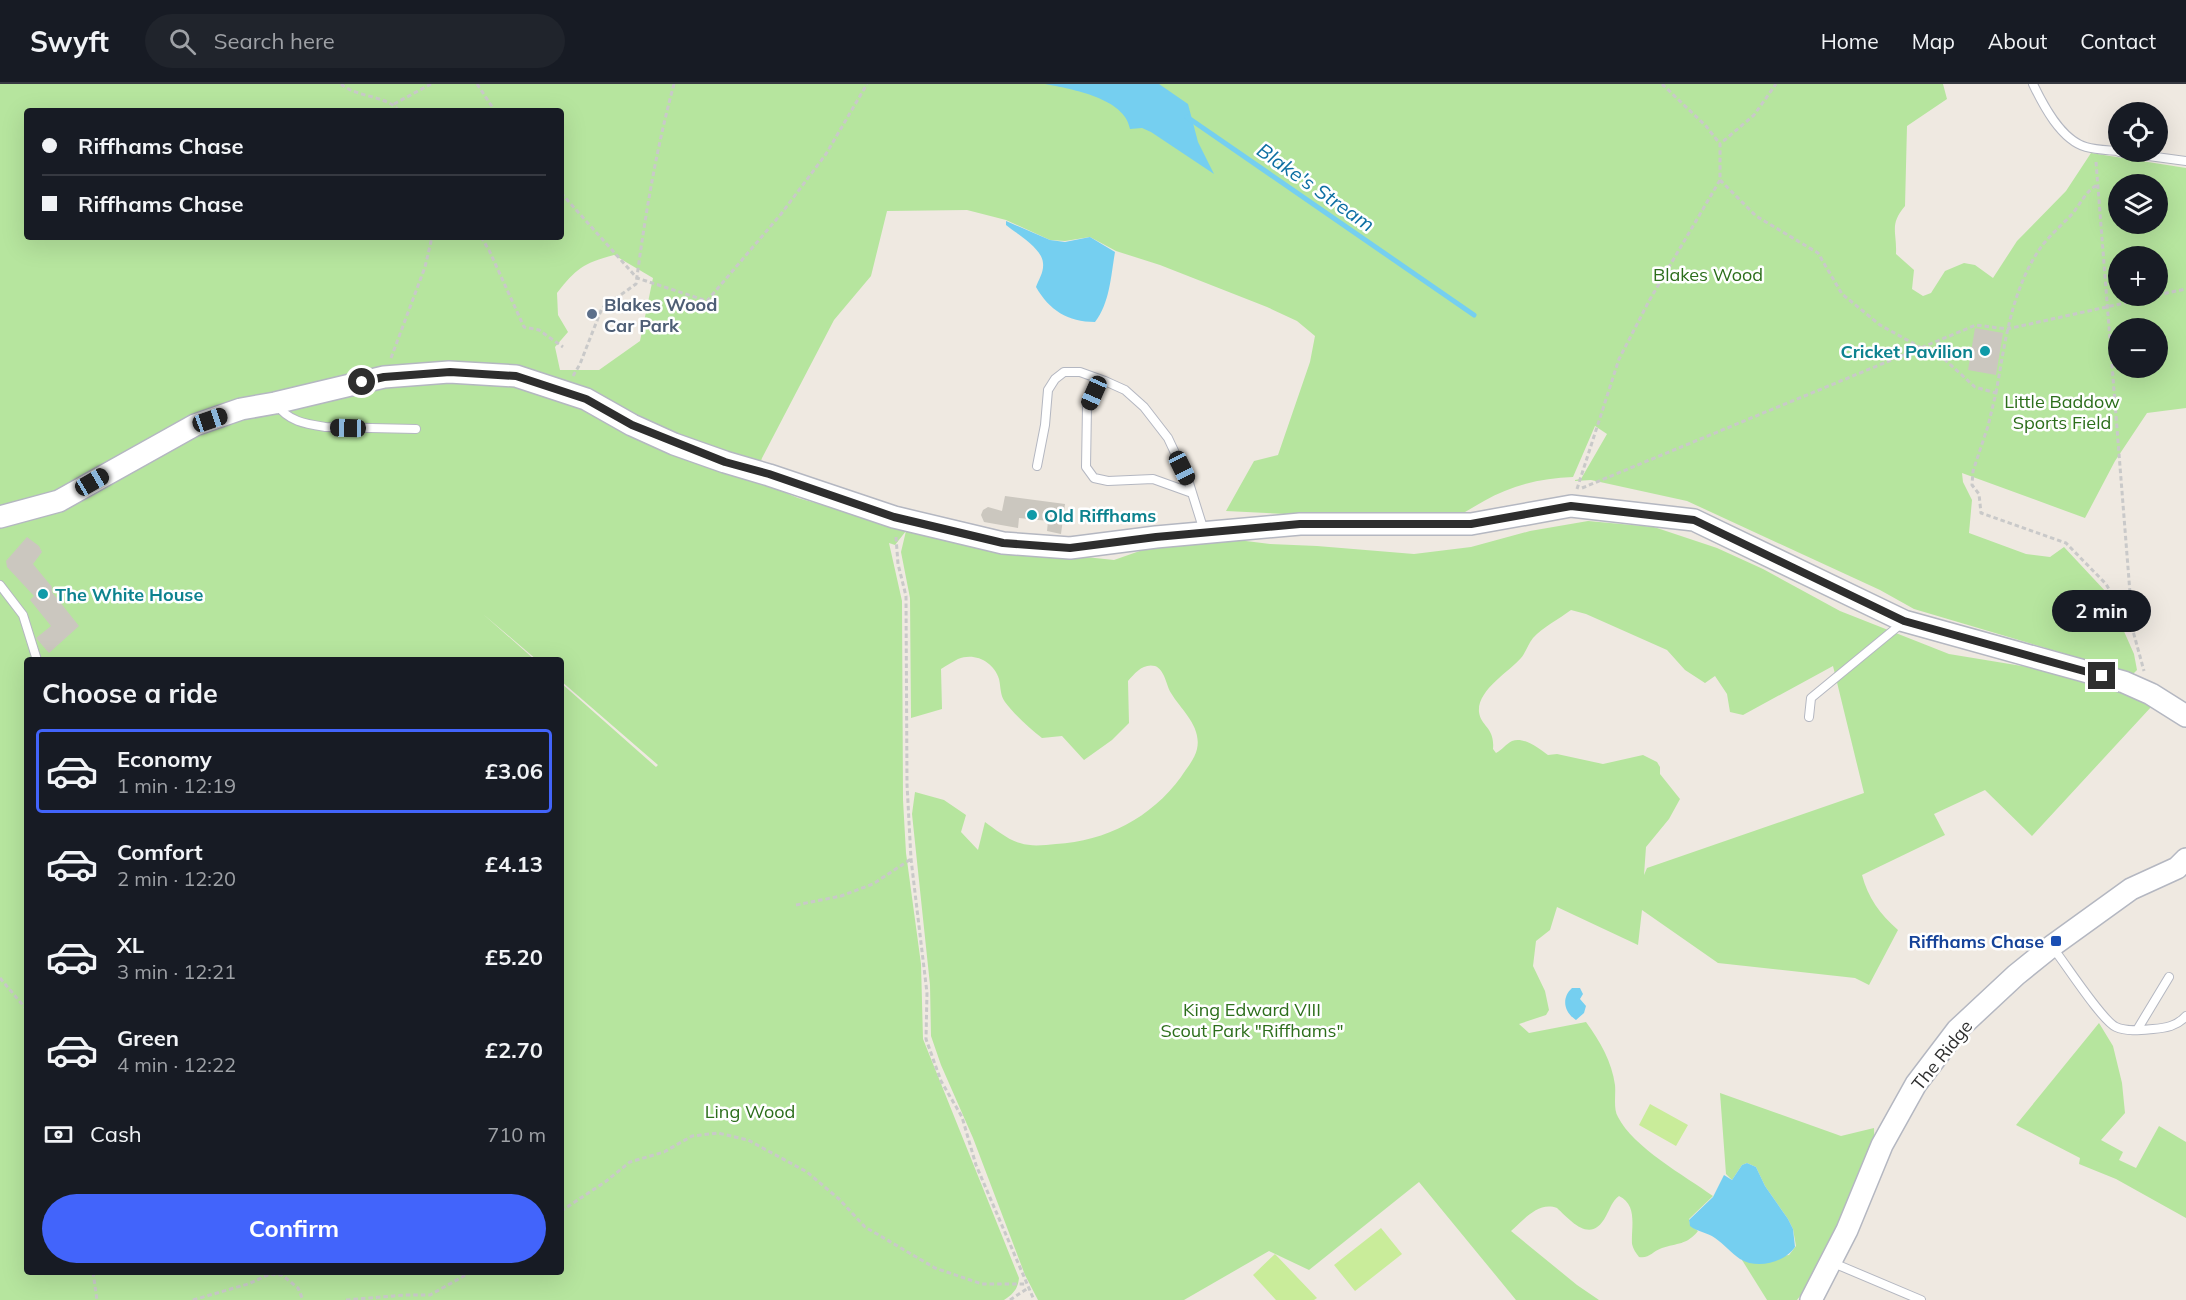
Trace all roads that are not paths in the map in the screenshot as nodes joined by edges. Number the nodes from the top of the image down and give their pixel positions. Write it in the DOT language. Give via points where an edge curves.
graph roads {
  1 [pos="2033,84"];
  2 [pos="2108,150"];
  3 [pos="2168,158"];
  4 [pos="2186,161"];
  5 [pos="1105,381"];
  6 [pos="275,403"];
  7 [pos="416,429"];
  8 [pos="1037,466"];
  9 [pos="1192,493"];
  10 [pos="0,517"];
  11 [pos="1204,533"];
  12 [pos="0,585"];
  13 [pos="1904,621"];
  14 [pos="36,657"];
  15 [pos="2186,716"];
  16 [pos="1809,717"];
  17 [pos="2183,867"];
  18 [pos="2052,946"];
  19 [pos="2169,977"];
  20 [pos="2186,1016"];
  21 [pos="2137,1030"];
  22 [pos="1830,1261"];
  23 [pos="1811,1300"];
  24 [pos="1921,1300"];
  1 -- 2 [label="lane" via="2064,133 2083,146"];
  3 -- 4 [label="lane"];
  5 -- 8 [label="lane" via="1080,372 1064,372 1055,379 1048,390"];
  5 -- 9 [label="lane" via="1125,390 1150,415 1167,438"];
  5 -- 9 [label="lane" via="1088,406 1086,467 1094,478 1153,479"];
  6 -- 7 [label="lane" via="296,422 312,425"];
  6 -- 10 [label="street" via="241,409 195,425 59,501"];
  6 -- 11 [label="street" via="384,377 450,372 516,376 586,399 674,444 894,517 1003,543 1070,548"];
  9 -- 11 [label="lane"];
  11 -- 13 [label="street" via="1300,524 1471,524 1571,506 1694,520"];
  12 -- 14 [label="lane" via="23,615"];
  13 -- 15 [label="street" via="2124,682"];
  13 -- 16 [label="lane" via="1810,698"];
  17 -- 18 [label="street, The Ridge" via="2131,889"];
  18 -- 21 [label="lane" via="2110,1023 2123,1030"];
  18 -- 22 [label="street, The Ridge" via="1957,1030 1916,1084 1882,1145"];
  19 -- 21 [label="lane"];
  20 -- 21 [label="lane" via="2170,1027"];
  22 -- 23 [label="street, The Ridge"];
  22 -- 24 [label="lane"];
}
